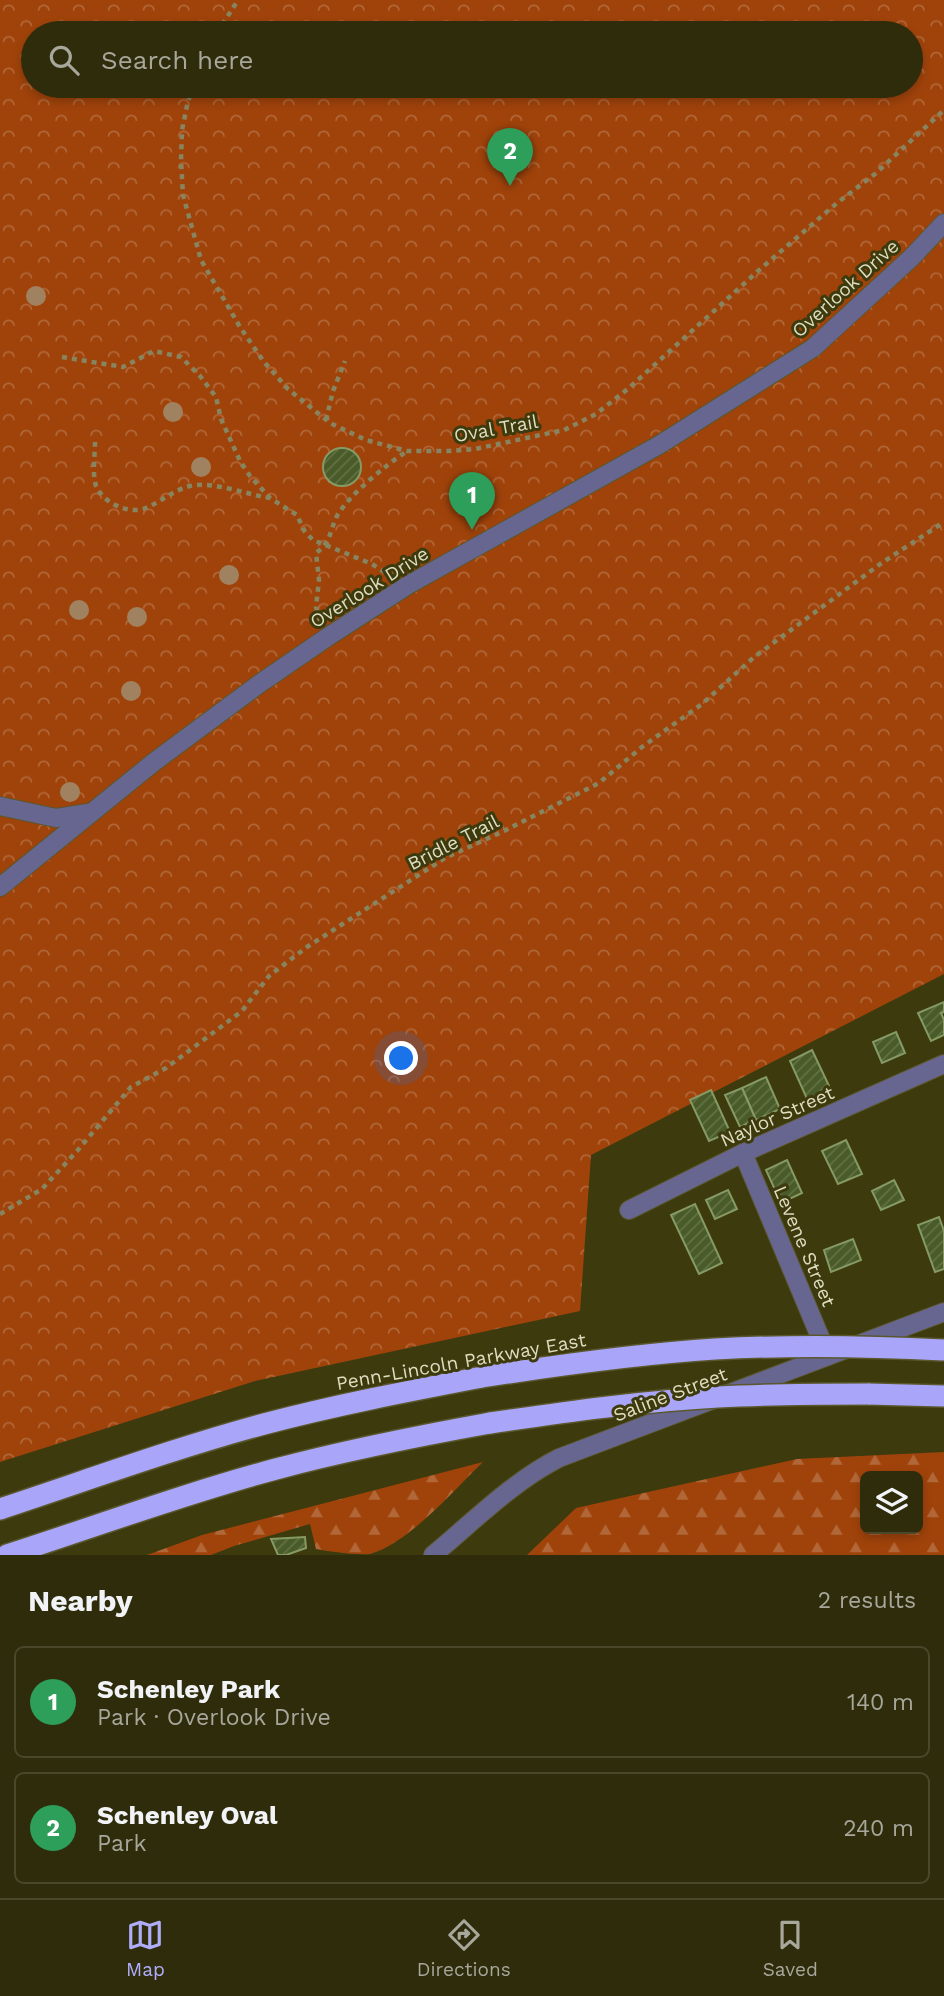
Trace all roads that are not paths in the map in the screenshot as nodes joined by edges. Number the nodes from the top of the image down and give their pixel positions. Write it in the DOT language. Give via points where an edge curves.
graph roads {
  1 [pos="944,223"];
  2 [pos="108,799"];
  3 [pos="0,806"];
  4 [pos="0,887"];
  5 [pos="944,1064"];
  6 [pos="743,1153"];
  7 [pos="629,1210"];
  8 [pos="944,1312"];
  9 [pos="944,1350"];
  10 [pos="828,1356"];
  11 [pos="944,1396"];
  12 [pos="0,1509"];
  13 [pos="7,1555"];
  14 [pos="433,1555"];
  1 -- 2 [label="street, Overlook Drive" via="813,348 659,445 408,585 259,684"];
  2 -- 3 [label="street" via="87,813 56,818"];
  2 -- 4 [label="street, Overlook Drive"];
  5 -- 6 [label="street, Naylor Street"];
  6 -- 7 [label="street, Naylor Street"];
  6 -- 10 [label="street, Levene Street"];
  8 -- 10 [label="street, Saline Street"];
  9 -- 12 [label="highway, Penn-Lincoln Parkway East, bridge" via="872,1346 715,1349 482,1377 262,1425"];
  10 -- 14 [label="street, Saline Street" via="538,1468"];
  11 -- 13 [label="highway, bridge" via="717,1397 490,1423 275,1469"];
}
